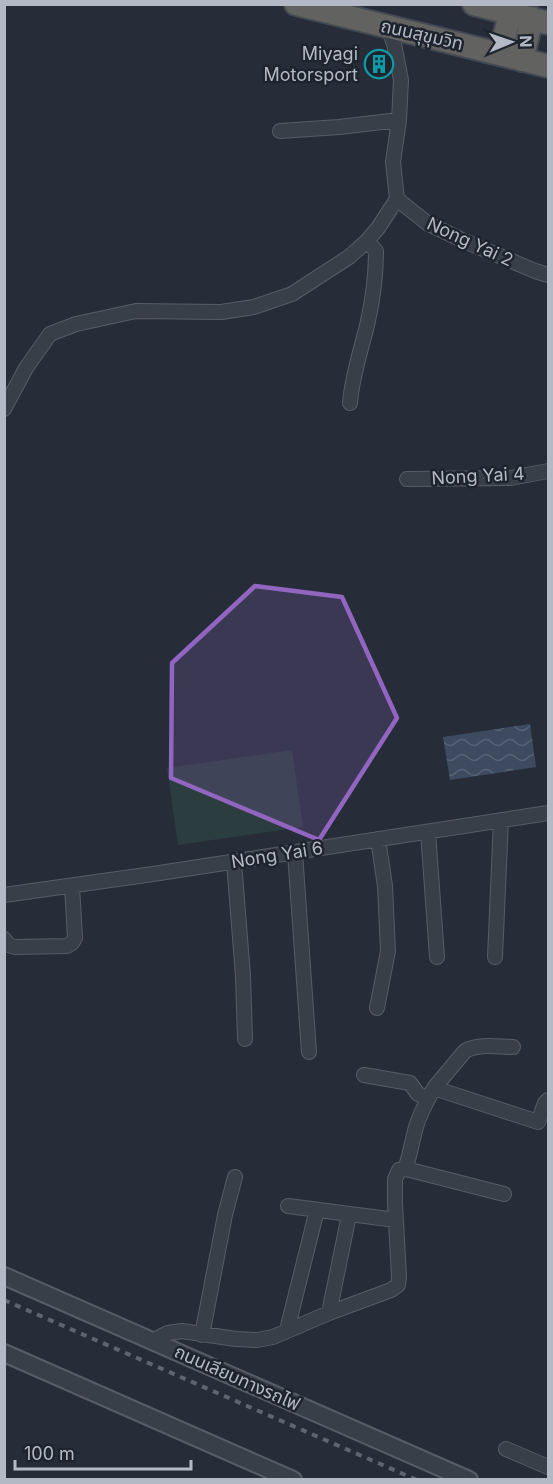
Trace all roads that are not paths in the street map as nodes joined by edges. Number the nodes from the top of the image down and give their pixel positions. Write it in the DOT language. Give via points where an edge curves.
graph roads {
  1 [pos="296,4"];
  2 [pos="474,4"];
  3 [pos="530,18"];
  4 [pos="388,27"];
  5 [pos="500,54"];
  6 [pos="522,60"];
  7 [pos="549,66"];
  8 [pos="399,120"];
  9 [pos="280,131"];
  10 [pos="397,199"];
  11 [pos="367,241"];
  12 [pos="548,272"];
  13 [pos="350,403"];
  14 [pos="4,409"];
  15 [pos="549,471"];
  16 [pos="407,479"];
  17 [pos="549,813"];
  18 [pos="501,820"];
  19 [pos="428,832"];
  20 [pos="378,839"];
  21 [pos="295,853"];
  22 [pos="234,862"];
  23 [pos="72,886"];
  24 [pos="4,895"];
  25 [pos="4,939"];
  26 [pos="437,957"];
  27 [pos="495,957"];
  28 [pos="377,1008"];
  29 [pos="245,1039"];
  30 [pos="513,1047"];
  31 [pos="309,1052"];
  32 [pos="364,1075"];
  33 [pos="431,1093"];
  34 [pos="549,1100"];
  35 [pos="405,1170"];
  36 [pos="235,1177"];
  37 [pos="504,1194"];
  38 [pos="288,1206"];
  39 [pos="317,1210"];
  40 [pos="349,1215"];
  41 [pos="396,1220"];
  42 [pos="4,1276"];
  43 [pos="329,1313"];
  44 [pos="287,1330"];
  45 [pos="202,1335"];
  46 [pos="152,1341"];
  47 [pos="4,1353"];
  48 [pos="506,1449"];
  49 [pos="549,1467"];
  50 [pos="293,1479"];
  51 [pos="469,1479"];
  1 -- 4 [label="highway, ถนนสุขุมวิท"];
  2 -- 3 [label="highway"];
  3 -- 5 [label="highway"];
  3 -- 6 [label="highway"];
  4 -- 5 [label="highway, ถนนสุขุมวิท"];
  4 -- 8 [label="street" via="401,80"];
  5 -- 6 [label="highway, ถนนสุขุมวิท"];
  6 -- 7 [label="highway, ถนนสุขุมวิท"];
  8 -- 9 [label="street"];
  8 -- 10 [label="street" via="393,162"];
  10 -- 11 [label="street"];
  10 -- 12 [label="street, Nong Yai 2" via="427,223 535,272"];
  11 -- 13 [label="street" via="376,250 376,270"];
  11 -- 14 [label="street" via="292,294 254,307 220,312 136,311 50,334"];
  15 -- 16 [label="street, Nong Yai 4" via="510,478"];
  17 -- 18 [label="street, Nong Yai 6"];
  18 -- 19 [label="street, Nong Yai 6"];
  18 -- 27 [label="street"];
  19 -- 20 [label="street, Nong Yai 6"];
  19 -- 26 [label="street"];
  20 -- 21 [label="street, Nong Yai 6"];
  20 -- 28 [label="street" via="388,951"];
  21 -- 22 [label="street, Nong Yai 6"];
  21 -- 31 [label="street"];
  22 -- 23 [label="street, Nong Yai 6"];
  22 -- 29 [label="street"];
  23 -- 24 [label="street, Nong Yai 6"];
  23 -- 25 [label="street" via="72,943 15,947"];
  30 -- 33 [label="street" via="470,1048"];
  32 -- 33 [label="street" via="410,1083 418,1094"];
  33 -- 34 [label="street" via="538,1122"];
  33 -- 35 [label="street" via="416,1128"];
  35 -- 37 [label="street"];
  35 -- 41 [label="street" via="399,1170 395,1179"];
  36 -- 45 [label="street"];
  38 -- 39 [label="street"];
  39 -- 40 [label="street"];
  39 -- 44 [label="street"];
  40 -- 41 [label="street"];
  40 -- 43 [label="street"];
  41 -- 43 [label="street" via="398,1285"];
  42 -- 46 [label="street, ถนนเลียบทางรถไฟ"];
  43 -- 44 [label="street"];
  44 -- 45 [label="street" via="257,1340"];
  45 -- 46 [label="street" via="182,1331"];
  46 -- 51 [label="street, ถนนเลียบทางรถไฟ"];
  47 -- 50 [label="street"];
  48 -- 49 [label="street"];
}
